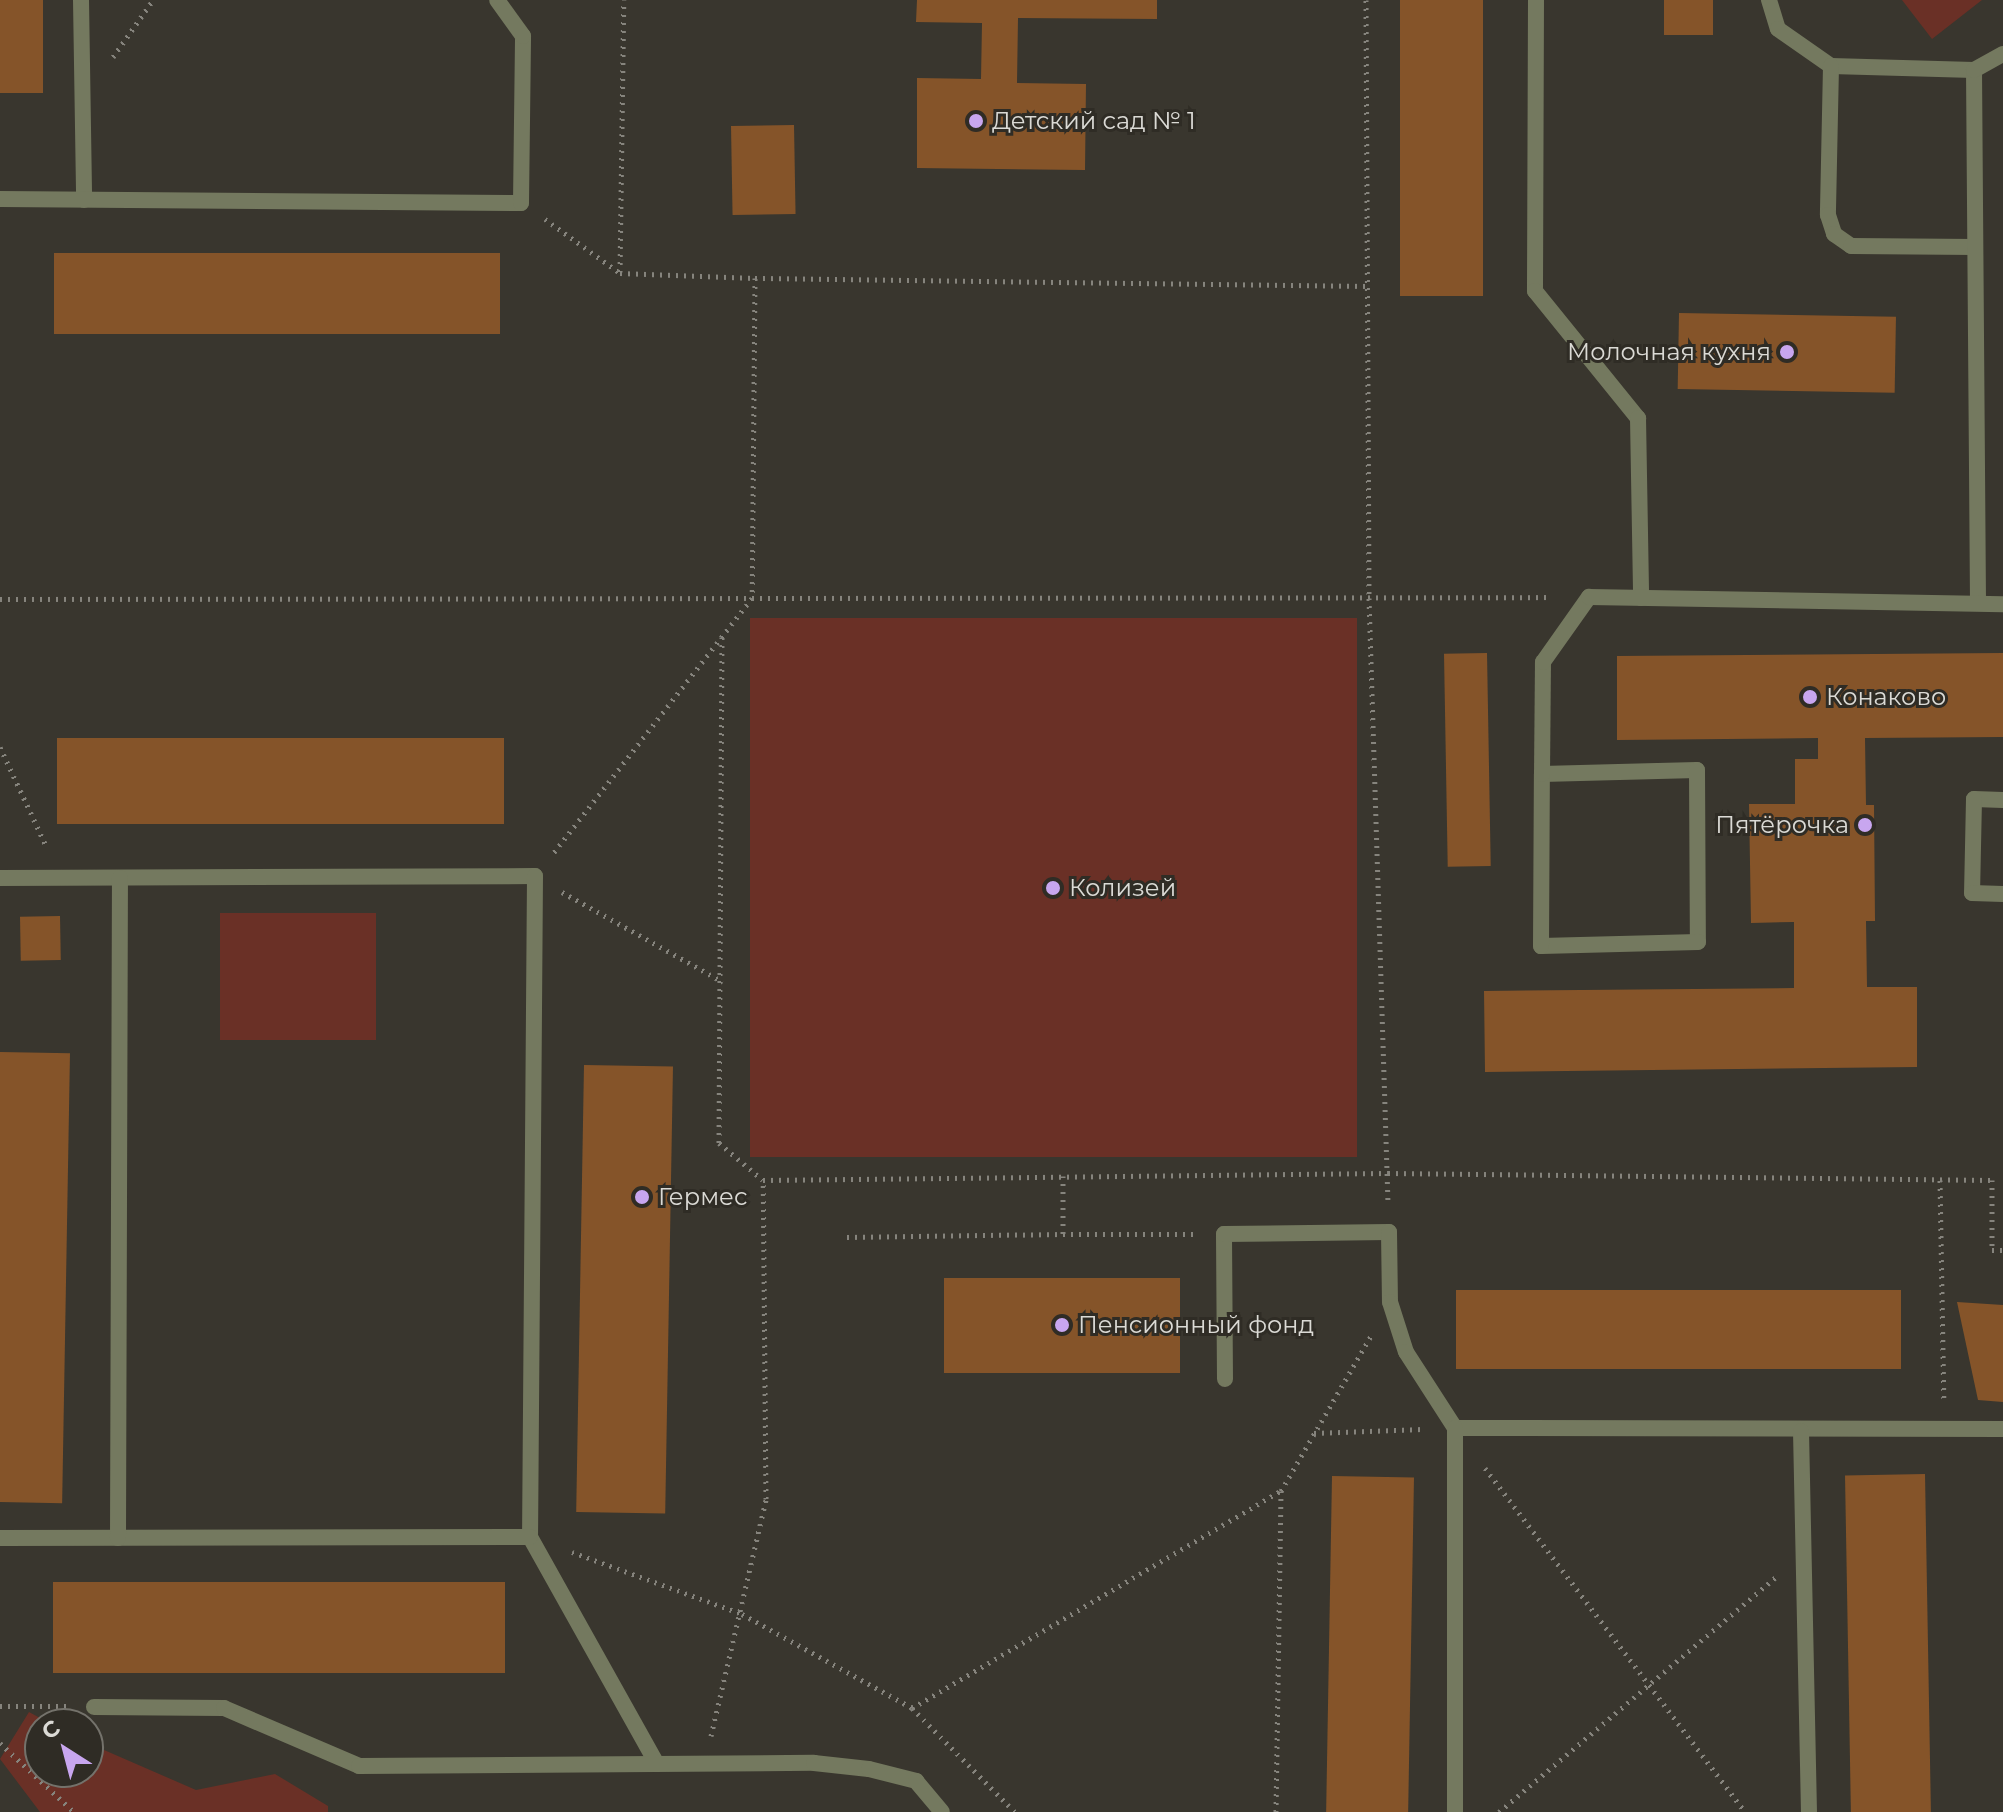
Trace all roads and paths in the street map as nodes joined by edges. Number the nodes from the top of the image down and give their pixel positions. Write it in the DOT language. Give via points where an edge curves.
graph roads {
  1 [pos="81,0"];
  2 [pos="153,0"];
  3 [pos="497,0"];
  4 [pos="624,0"];
  5 [pos="1366,0"];
  6 [pos="1536,0"];
  7 [pos="1769,0"];
  8 [pos="2003,54"];
  9 [pos="1831,66"];
  10 [pos="1974,70"];
  11 [pos="82,100"];
  12 [pos="0,199"];
  13 [pos="84,200"];
  14 [pos="521,203"];
  15 [pos="1975,247"];
  16 [pos="620,273"];
  17 [pos="755,278"];
  18 [pos="1368,286"];
  19 [pos="1589,597"];
  20 [pos="752,598"];
  21 [pos="1369,598"];
  22 [pos="1641,598"];
  23 [pos="0,599"];
  24 [pos="1978,602"];
  25 [pos="2003,604"];
  26 [pos="722,637"];
  27 [pos="0,747"];
  28 [pos="1542,774"];
  29 [pos="2003,800"];
  30 [pos="59,874"];
  31 [pos="535,876"];
  32 [pos="0,878"];
  33 [pos="120,878"];
  34 [pos="2003,894"];
  35 [pos="723,982"];
  36 [pos="1388,1173"];
  37 [pos="1063,1176"];
  38 [pos="763,1180"];
  39 [pos="1940,1180"];
  40 [pos="1389,1232"];
  41 [pos="1063,1234"];
  42 [pos="1224,1234"];
  43 [pos="847,1237"];
  44 [pos="2003,1250"];
  45 [pos="1390,1302"];
  46 [pos="1225,1379"];
  47 [pos="1455,1428"];
  48 [pos="2003,1429"];
  49 [pos="1944,1430"];
  50 [pos="1801,1431"];
  51 [pos="1314,1433"];
  52 [pos="1281,1491"];
  53 [pos="530,1537"];
  54 [pos="0,1538"];
  55 [pos="118,1538"];
  56 [pos="1804,1554"];
  57 [pos="742,1614"];
  58 [pos="1649,1685"];
  59 [pos="0,1706"];
  60 [pos="94,1707"];
  61 [pos="912,1708"];
  62 [pos="0,1743"];
  63 [pos="657,1764"];
  64 [pos="704,1764"];
  65 [pos="74,1812"];
  66 [pos="942,1812"];
  67 [pos="1015,1812"];
  68 [pos="1276,1812"];
  69 [pos="1455,1812"];
  70 [pos="1499,1812"];
  71 [pos="1745,1812"];
  72 [pos="1809,1812"];
  1 -- 11 [label="lane"];
  2 -- 11 [label="path"];
  3 -- 14 [label="lane" via="523,36"];
  4 -- 16 [label="path"];
  5 -- 18 [label="path"];
  6 -- 22 [label="lane" via="1535,291 1638,418"];
  7 -- 9 [label="lane" via="1778,29"];
  8 -- 10 [label="lane"];
  9 -- 10 [label="lane"];
  9 -- 15 [label="lane" via="1828,215 1834,234 1851,246"];
  10 -- 15 [label="lane"];
  11 -- 13 [label="lane"];
  12 -- 13 [label="lane"];
  13 -- 14 [label="lane"];
  14 -- 16 [label="path"];
  15 -- 24 [label="lane"];
  16 -- 17 [label="path"];
  17 -- 18 [label="path"];
  17 -- 20 [label="path"];
  18 -- 21 [label="path"];
  19 -- 21 [label="path"];
  19 -- 22 [label="lane"];
  19 -- 28 [label="lane" via="1543,662"];
  20 -- 21 [label="path"];
  20 -- 23 [label="path"];
  20 -- 26 [label="path"];
  21 -- 36 [label="path"];
  22 -- 24 [label="lane"];
  24 -- 25 [label="lane"];
  26 -- 31 [label="path"];
  26 -- 35 [label="path"];
  27 -- 30 [label="path"];
  28 -- 28 [label="lane" via="1697,770 1698,942 1541,946"];
  29 -- 34 [label="lane" via="1974,799 1972,893"];
  30 -- 32 [label="lane"];
  30 -- 33 [label="lane"];
  31 -- 33 [label="lane"];
  31 -- 35 [label="path"];
  31 -- 53 [label="lane"];
  33 -- 55 [label="lane"];
  35 -- 38 [label="path" via="719,1143"];
  36 -- 37 [label="path"];
  36 -- 39 [label="path"];
  36 -- 40 [label="path"];
  37 -- 38 [label="path"];
  37 -- 41 [label="path"];
  38 -- 57 [label="path" via="766,1499"];
  39 -- 44 [label="path" via="1992,1180 1992,1250"];
  39 -- 49 [label="path"];
  40 -- 42 [label="lane"];
  40 -- 45 [label="lane"];
  41 -- 42 [label="path"];
  41 -- 43 [label="path"];
  42 -- 46 [label="lane"];
  45 -- 47 [label="lane" via="1406,1352"];
  45 -- 51 [label="path"];
  47 -- 50 [label="lane"];
  47 -- 51 [label="path"];
  47 -- 58 [label="path"];
  47 -- 69 [label="lane"];
  48 -- 49 [label="lane"];
  49 -- 50 [label="lane"];
  50 -- 56 [label="lane"];
  51 -- 52 [label="path"];
  52 -- 61 [label="path"];
  52 -- 68 [label="path"];
  53 -- 55 [label="lane"];
  53 -- 57 [label="path"];
  53 -- 63 [label="lane"];
  54 -- 55 [label="lane"];
  56 -- 58 [label="path"];
  56 -- 72 [label="lane"];
  57 -- 61 [label="path"];
  57 -- 64 [label="path"];
  58 -- 70 [label="path"];
  58 -- 71 [label="path"];
  59 -- 60 [label="path"];
  60 -- 63 [label="lane" via="224,1708 359,1766"];
  61 -- 67 [label="path"];
  62 -- 65 [label="path"];
  63 -- 64 [label="lane"];
  64 -- 66 [label="lane" via="814,1763 869,1769 916,1781"];
}
